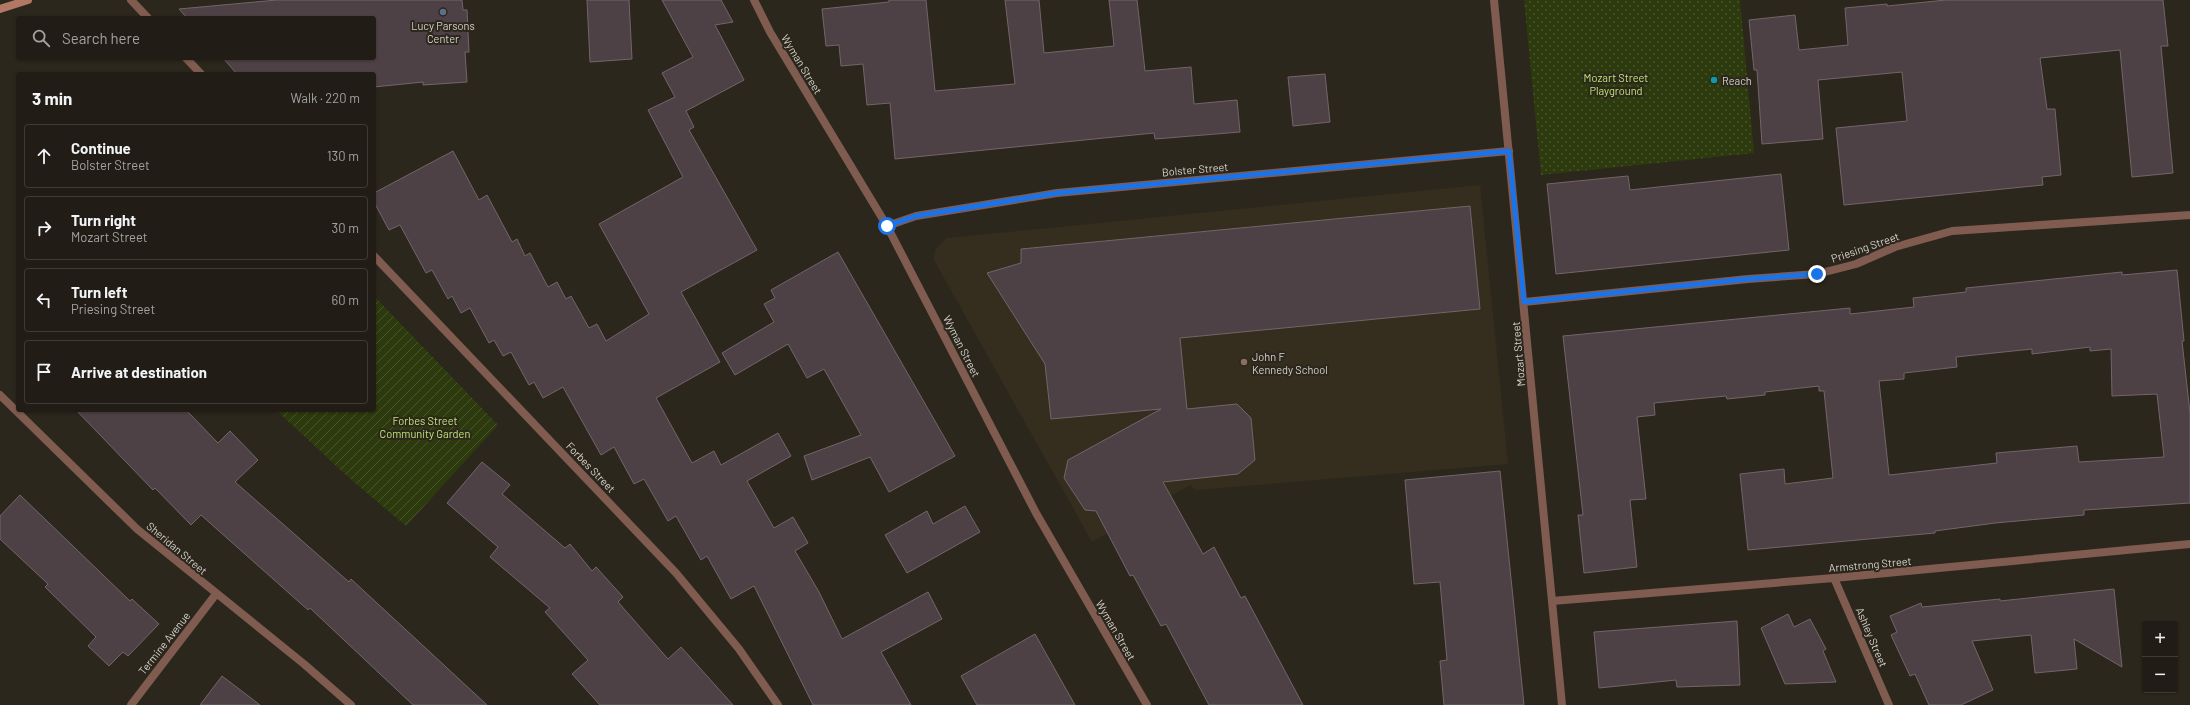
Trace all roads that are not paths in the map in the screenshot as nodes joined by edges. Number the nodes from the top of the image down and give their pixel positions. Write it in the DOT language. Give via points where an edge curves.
graph roads {
  1 [pos="28,0"];
  2 [pos="131,0"];
  3 [pos="754,0"];
  4 [pos="1494,0"];
  5 [pos="0,9"];
  6 [pos="146,16"];
  7 [pos="188,60"];
  8 [pos="199,72"];
  9 [pos="1509,151"];
  10 [pos="2190,215"];
  11 [pos="887,226"];
  12 [pos="376,258"];
  13 [pos="1524,302"];
  14 [pos="0,395"];
  15 [pos="16,411"];
  16 [pos="17,412"];
  17 [pos="2190,544"];
  18 [pos="1834,578"];
  19 [pos="216,594"];
  20 [pos="1552,601"];
  21 [pos="131,705"];
  22 [pos="351,705"];
  23 [pos="778,705"];
  24 [pos="1147,705"];
  25 [pos="1562,705"];
  26 [pos="1889,705"];
  1 -- 5 [label="main road"];
  2 -- 6 [label="street"];
  3 -- 11 [label="street, Wyman Street" via="770,32"];
  4 -- 9 [label="street, Mozart Street"];
  7 -- 8 [label="street"];
  9 -- 11 [label="street, Bolster Street" via="1057,193 916,216"];
  9 -- 13 [label="street, Mozart Street"];
  10 -- 13 [label="street, Priesing Street" via="1952,231 1895,247 1856,264 1817,274"];
  11 -- 24 [label="street, Wyman Street" via="1036,514"];
  12 -- 23 [label="street, Forbes Street" via="676,573 739,649"];
  13 -- 20 [label="street, Mozart Street"];
  14 -- 15 [label="street, Sheridan Street"];
  16 -- 19 [label="street, Sheridan Street" via="116,510"];
  17 -- 18 [label="street, Armstrong Street"];
  18 -- 20 [label="street, Armstrong Street"];
  18 -- 26 [label="street, Ashley Street"];
  19 -- 21 [label="street, Termine Avenue"];
  19 -- 22 [label="street, Sheridan Street"];
  20 -- 25 [label="street, Mozart Street"];
}
